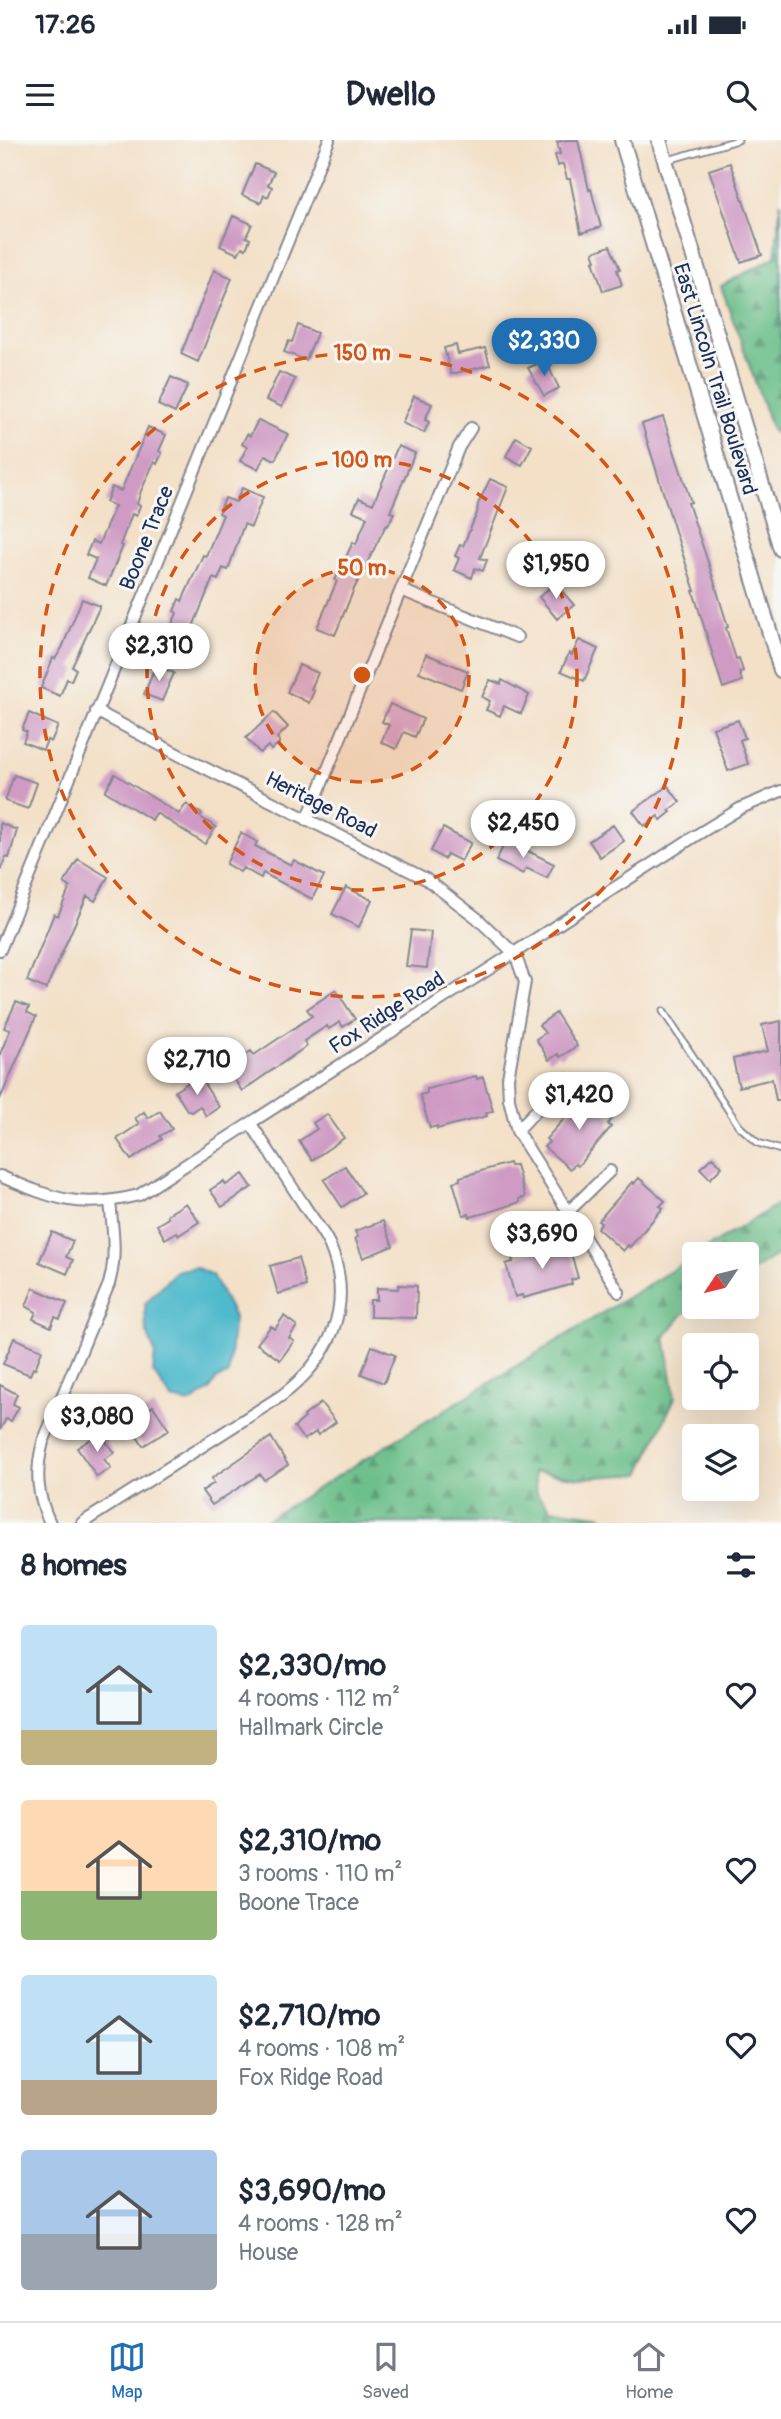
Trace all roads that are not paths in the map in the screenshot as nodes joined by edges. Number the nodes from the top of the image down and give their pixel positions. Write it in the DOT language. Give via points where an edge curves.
graph roads {
  1 [pos="329,140"];
  2 [pos="622,140"];
  3 [pos="659,140"];
  4 [pos="738,140"];
  5 [pos="665,161"];
  6 [pos="471,428"];
  7 [pos="781,549"];
  8 [pos="401,590"];
  9 [pos="517,638"];
  10 [pos="777,639"];
  11 [pos="781,670"];
  12 [pos="96,711"];
  13 [pos="781,791"];
  14 [pos="307,820"];
  15 [pos="0,950"];
  16 [pos="515,954"];
  17 [pos="663,1011"];
  18 [pos="565,1079"];
  19 [pos="251,1124"];
  20 [pos="517,1131"];
  21 [pos="781,1150"];
  22 [pos="610,1171"];
  23 [pos="0,1176"];
  24 [pos="110,1202"];
  25 [pos="568,1212"];
  26 [pos="619,1292"];
  27 [pos="50,1523"];
  28 [pos="82,1523"];
  1 -- 12 [label="street, Boone Trace"];
  2 -- 10 [label="street, East Lincoln Trail Boulevard"];
  3 -- 5 [label="street, East Lincoln Trail Boulevard"];
  4 -- 5 [label="lane"];
  5 -- 7 [label="street, East Lincoln Trail Boulevard"];
  6 -- 8 [label="street"];
  8 -- 9 [label="street"];
  8 -- 14 [label="street"];
  10 -- 11 [label="street, East Lincoln Trail Boulevard"];
  12 -- 14 [label="street, Heritage Road"];
  12 -- 15 [label="street, Boone Trace"];
  13 -- 16 [label="street, Fox Ridge Road" via="695,836"];
  14 -- 16 [label="street, Heritage Road" via="426,879"];
  16 -- 19 [label="street, Fox Ridge Road"];
  16 -- 20 [label="street" via="525,982 508,1078"];
  17 -- 21 [label="lane" via="738,1126 758,1143"];
  18 -- 20 [label="street"];
  19 -- 24 [label="street, Fox Ridge Road" via="139,1195"];
  19 -- 28 [label="street" via="330,1245 340,1305 332,1337 309,1371 281,1396"];
  20 -- 25 [label="street"];
  22 -- 25 [label="street"];
  23 -- 24 [label="street, Fox Ridge Road" via="51,1198"];
  24 -- 27 [label="street" via="114,1267 38,1459 41,1503"];
  25 -- 26 [label="street"];
}
